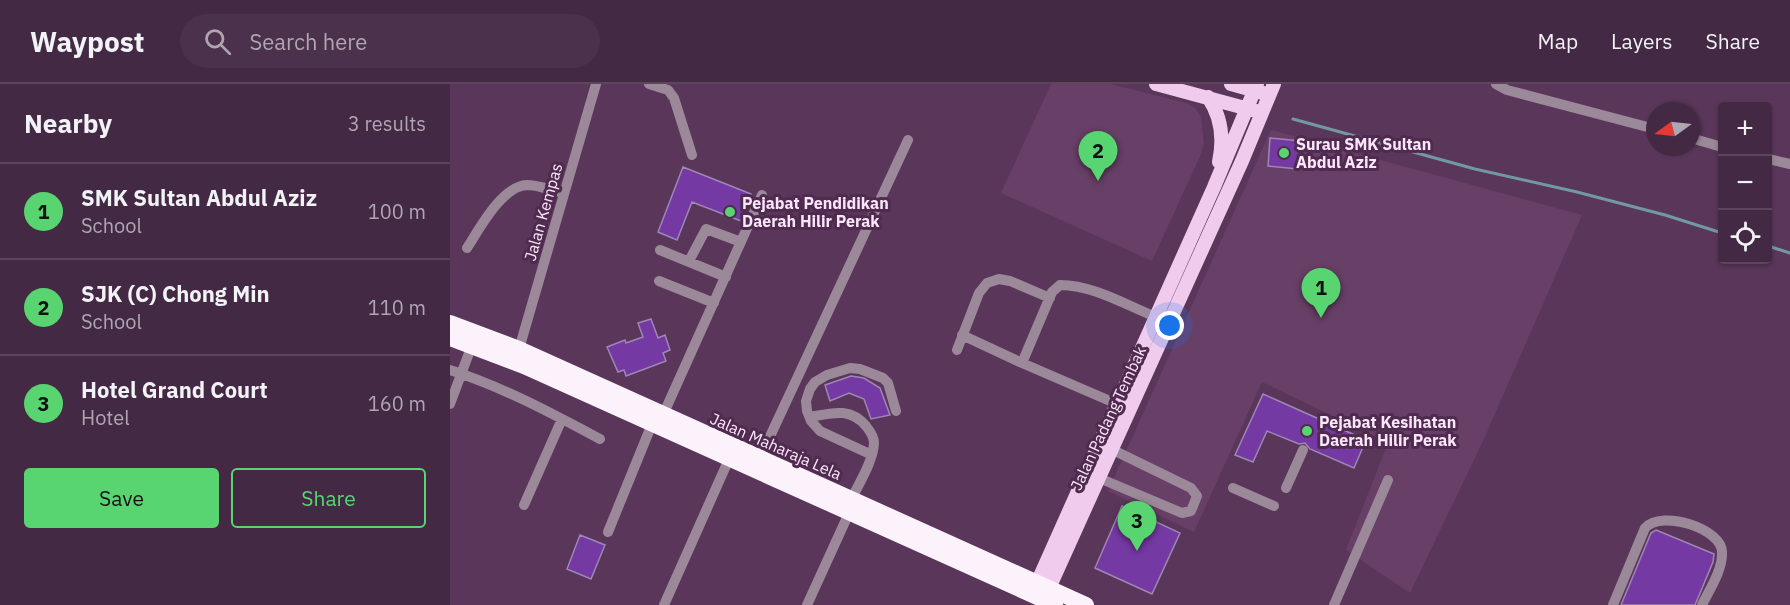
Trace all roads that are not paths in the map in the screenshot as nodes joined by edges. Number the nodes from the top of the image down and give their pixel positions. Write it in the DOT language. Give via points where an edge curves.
graph roads {
  1 [pos="596,84"];
  2 [pos="649,84"];
  3 [pos="1156,84"];
  4 [pos="1231,84"];
  5 [pos="1496,84"];
  6 [pos="670,87"];
  7 [pos="1255,87"];
  8 [pos="1272,90"];
  9 [pos="1208,97"];
  10 [pos="1248,108"];
  11 [pos="1263,113"];
  12 [pos="1646,127"];
  13 [pos="908,141"];
  14 [pos="1700,141"];
  15 [pos="1718,146"];
  16 [pos="692,155"];
  17 [pos="1772,160"];
  18 [pos="1790,164"];
  19 [pos="1214,187"];
  20 [pos="564,193"];
  21 [pos="762,195"];
  22 [pos="741,242"];
  23 [pos="467,248"];
  24 [pos="660,250"];
  25 [pos="689,261"];
  26 [pos="726,277"];
  27 [pos="659,281"];
  28 [pos="1050,298"];
  29 [pos="714,303"];
  30 [pos="1156,317"];
  31 [pos="450,323"];
  32 [pos="962,335"];
  33 [pos="450,338"];
  34 [pos="472,345"];
  35 [pos="519,349"];
  36 [pos="957,350"];
  37 [pos="1022,363"];
  38 [pos="450,370"];
  39 [pos="461,373"];
  40 [pos="450,404"];
  41 [pos="1117,404"];
  42 [pos="896,411"];
  43 [pos="810,417"];
  44 [pos="562,419"];
  45 [pos="658,420"];
  46 [pos="600,439"];
  47 [pos="1113,450"];
  48 [pos="1303,450"];
  49 [pos="872,454"];
  50 [pos="760,458"];
  51 [pos="729,459"];
  52 [pos="1099,477"];
  53 [pos="1388,480"];
  54 [pos="1233,488"];
  55 [pos="1286,488"];
  56 [pos="524,505"];
  57 [pos="1274,506"];
  58 [pos="850,507"];
  59 [pos="608,532"];
  60 [pos="1043,596"];
  61 [pos="664,605"];
  62 [pos="807,605"];
  63 [pos="1086,605"];
  64 [pos="1334,605"];
  65 [pos="1613,605"];
  66 [pos="1702,605"];
  1 -- 20 [label="street, Jalan Kempas"];
  2 -- 6 [label="street"];
  3 -- 9 [label="main road"];
  4 -- 7 [label="main road"];
  5 -- 12 [label="street"];
  6 -- 16 [label="street"];
  7 -- 8 [label="main road"];
  7 -- 10 [label="main road, Jalan Padang Tembak"];
  8 -- 11 [label="main road, Jalan Padang Tembak"];
  9 -- 10 [label="main road"];
  9 -- 19 [label="main road" via="1218,116 1222,139"];
  10 -- 11 [label="main road"];
  10 -- 19 [label="main road, Jalan Padang Tembak"];
  11 -- 47 [label="main road, Jalan Padang Tembak"];
  13 -- 50 [label="street"];
  14 -- 15 [label="street"];
  17 -- 18 [label="street"];
  19 -- 30 [label="main road, Jalan Padang Tembak"];
  20 -- 23 [label="street" via="535,186 513,189"];
  20 -- 35 [label="street, Jalan Kempas"];
  21 -- 22 [label="street"];
  22 -- 25 [label="street" via="706,229"];
  22 -- 26 [label="street"];
  24 -- 25 [label="street"];
  25 -- 26 [label="street"];
  26 -- 29 [label="street"];
  27 -- 29 [label="street"];
  28 -- 30 [label="street" via="1060,285 1072,285"];
  28 -- 32 [label="street" via="1010,281 987,283"];
  28 -- 37 [label="street"];
  29 -- 45 [label="street"];
  30 -- 41 [label="main road, Jalan Padang Tembak"];
  31 -- 35 [label="highway, Jalan Maharaja Lela"];
  32 -- 36 [label="street"];
  32 -- 37 [label="street"];
  33 -- 34 [label="highway, Jalan Maharaja Lela"];
  34 -- 39 [label="street"];
  34 -- 45 [label="highway, Jalan Maharaja Lela"];
  35 -- 45 [label="highway, Jalan Maharaja Lela"];
  37 -- 41 [label="street"];
  38 -- 39 [label="street"];
  39 -- 40 [label="street"];
  39 -- 44 [label="street"];
  41 -- 60 [label="main road, Jalan Padang Tembak"];
  42 -- 43 [label="street" via="883,378 850,368 815,382 806,401"];
  43 -- 49 [label="street" via="820,431"];
  43 -- 49 [label="street" via="836,412 855,417 874,440"];
  44 -- 46 [label="street"];
  44 -- 56 [label="street"];
  45 -- 50 [label="highway, Jalan Maharaja Lela"];
  45 -- 51 [label="highway, Jalan Maharaja Lela"];
  45 -- 59 [label="street"];
  47 -- 52 [label="main road, Jalan Padang Tembak"];
  47 -- 52 [label="street" via="1191,488 1197,496 1191,511 1182,513"];
  48 -- 55 [label="street"];
  49 -- 58 [label="street"];
  50 -- 58 [label="highway, Jalan Maharaja Lela"];
  51 -- 58 [label="highway, Jalan Maharaja Lela"];
  51 -- 61 [label="street"];
  52 -- 60 [label="main road, Jalan Padang Tembak"];
  53 -- 64 [label="street"];
  54 -- 57 [label="street"];
  58 -- 60 [label="highway, Jalan Maharaja Lela"];
  58 -- 62 [label="street"];
  60 -- 63 [label="highway, Jalan Maharaja Lela"];
  65 -- 66 [label="street" via="1645,528 1659,519 1676,520 1714,535 1719,541 1723,551 1721,563"];
}
